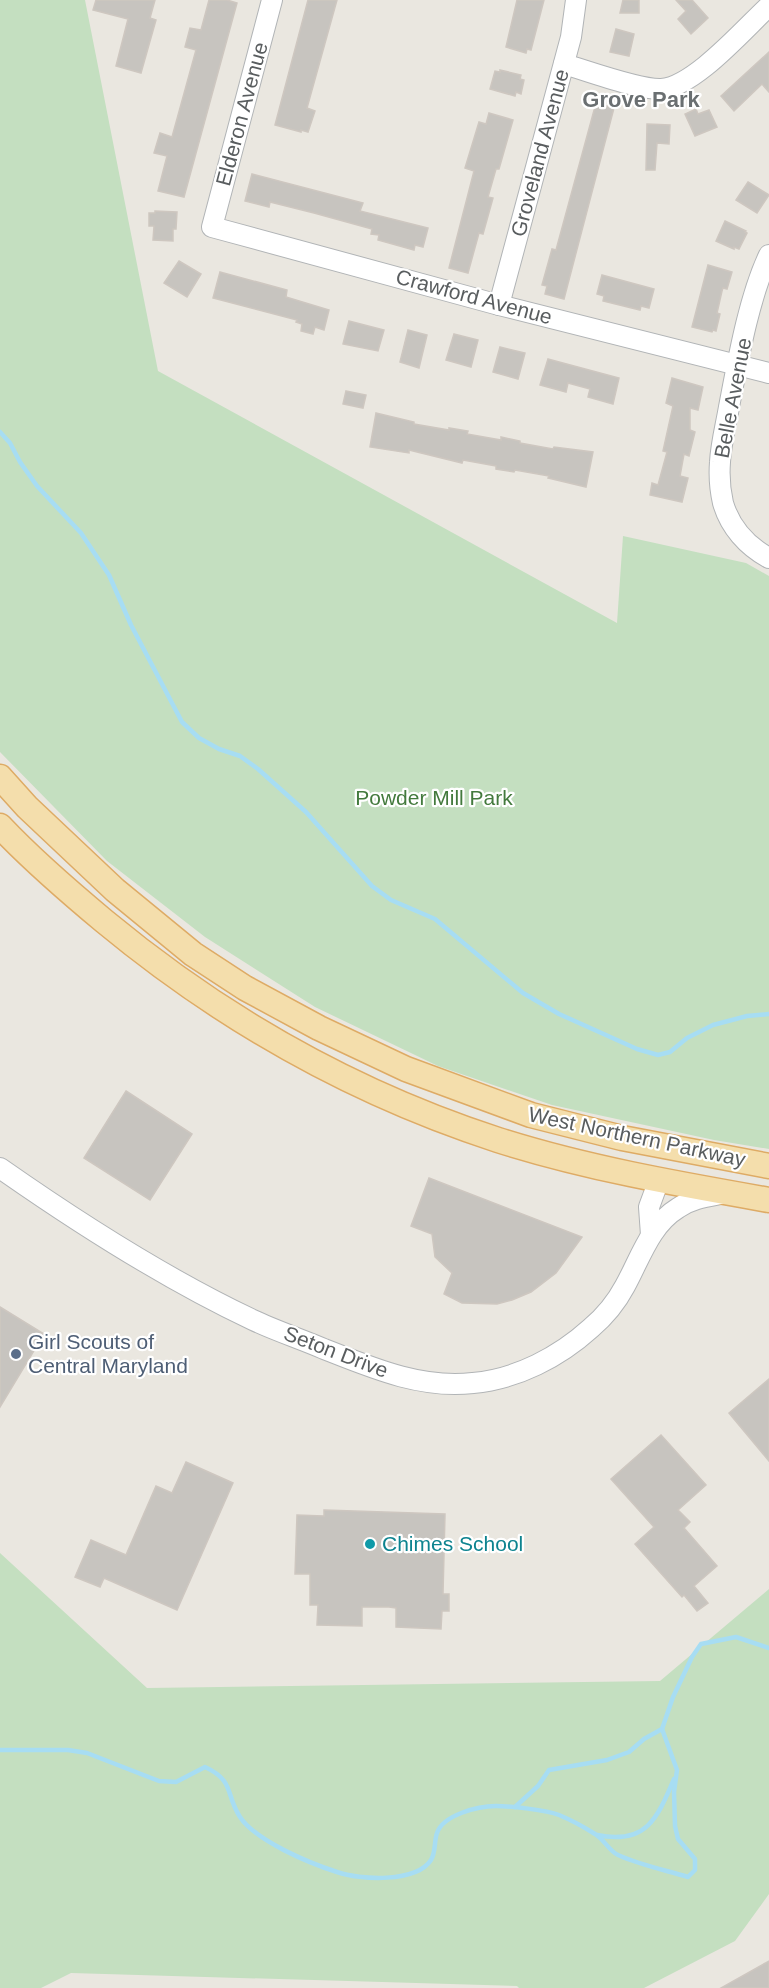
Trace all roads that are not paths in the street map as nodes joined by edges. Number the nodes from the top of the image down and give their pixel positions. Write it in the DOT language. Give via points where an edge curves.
graph roads {
  1 [pos="272,0"];
  2 [pos="576,0"];
  3 [pos="769,6"];
  4 [pos="564,64"];
  5 [pos="212,227"];
  6 [pos="769,255"];
  7 [pos="499,305"];
  8 [pos="737,366"];
  9 [pos="769,373"];
  10 [pos="769,558"];
  11 [pos="0,777"];
  12 [pos="0,826"];
  13 [pos="681,1150"];
  14 [pos="769,1166"];
  15 [pos="0,1168"];
  16 [pos="659,1180"];
  17 [pos="729,1192"];
  18 [pos="769,1200"];
  19 [pos="651,1235"];
  1 -- 5 [label="street, Elderon Avenue"];
  2 -- 4 [label="street, Groveland Avenue"];
  3 -- 4 [label="street" via="697,73 672,87 647,88"];
  4 -- 7 [label="street, Groveland Avenue"];
  5 -- 7 [label="street, Crawford Avenue"];
  6 -- 8 [label="street, Belle Avenue"];
  7 -- 8 [label="street, Crawford Avenue"];
  8 -- 9 [label="street, Crawford Avenue"];
  8 -- 10 [label="street, Belle Avenue" via="720,460 723,504 742,539"];
  11 -- 13 [label="main road, West Northern Parkway" via="115,890 193,954 245,988 361,1048 448,1086 572,1127"];
  12 -- 16 [label="main road, West Northern Parkway" via="43,869 139,950 217,1006 286,1048 382,1096 499,1140"];
  13 -- 14 [label="main road, West Northern Parkway"];
  13 -- 16 [label="main road"];
  15 -- 19 [label="street, Seton Drive" via="122,1249 254,1321 356,1362 411,1379 444,1383 505,1377 566,1348 608,1310"];
  16 -- 17 [label="main road, West Northern Parkway"];
  16 -- 19 [label="street, Seton Drive" via="649,1208"];
  17 -- 18 [label="main road, West Northern Parkway"];
  17 -- 19 [label="street, Seton Drive" via="688,1202"];
}
